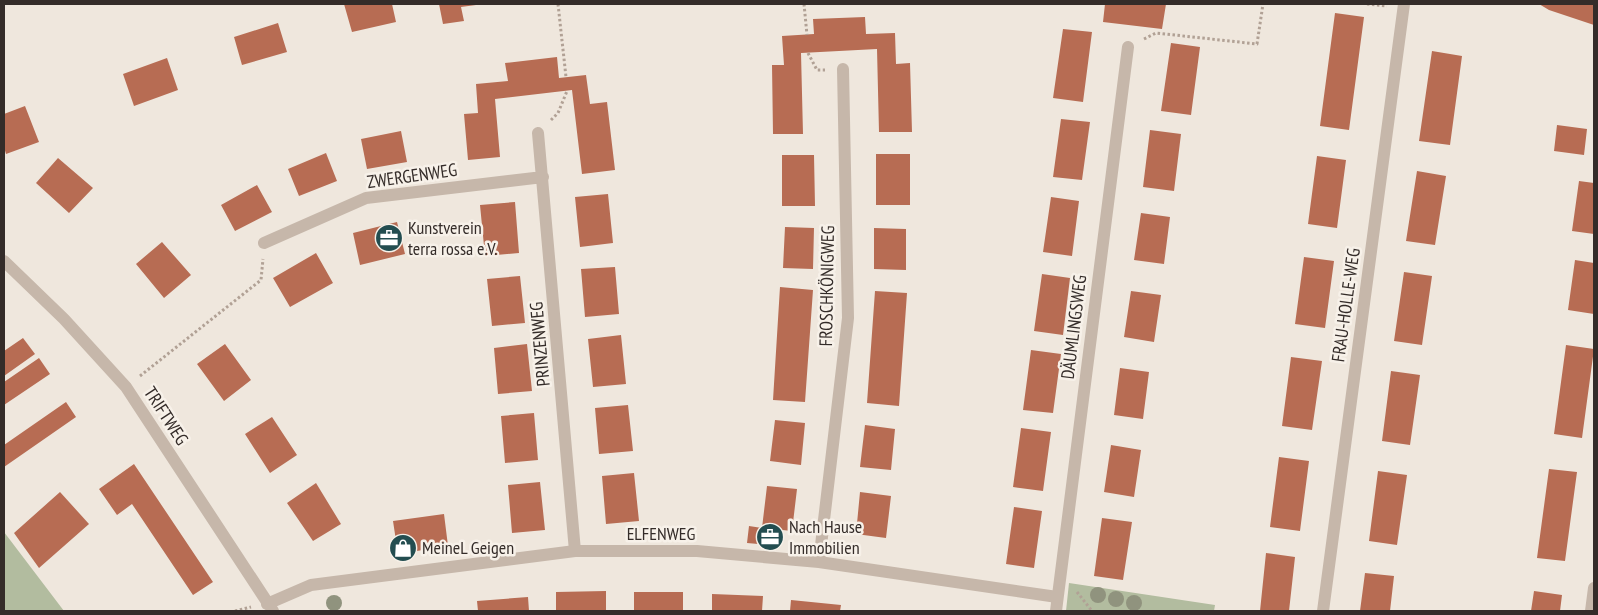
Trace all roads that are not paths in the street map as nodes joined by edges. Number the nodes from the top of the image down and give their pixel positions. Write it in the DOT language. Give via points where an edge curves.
graph roads {
  1 [pos="1404,4"];
  2 [pos="1128,48"];
  3 [pos="843,69"];
  4 [pos="538,133"];
  5 [pos="542,177"];
  6 [pos="264,244"];
  7 [pos="4,261"];
  8 [pos="575,551"];
  9 [pos="819,562"];
  10 [pos="1594,588"];
  11 [pos="1057,597"];
  12 [pos="270,608"];
  13 [pos="1056,611"];
  14 [pos="1323,611"];
  15 [pos="1591,611"];
  1 -- 14 [label="street, FRAU-HOLLE-WEG"];
  2 -- 11 [label="street, DÄUMLINGSWEG"];
  3 -- 9 [label="street, FROSCHKÖNIGWEG" via="848,318"];
  4 -- 5 [label="street, PRINZENWEG"];
  5 -- 6 [label="street, ZWERGENWEG" via="366,198"];
  5 -- 8 [label="street, PRINZENWEG"];
  7 -- 12 [label="street, TRIFTWEG" via="64,319 126,388"];
  8 -- 9 [label="street, ELFENWEG" via="697,551"];
  8 -- 12 [label="street, ELFENWEG" via="311,585"];
  9 -- 11 [label="street, ELFENWEG"];
  10 -- 15 [label="street"];
  11 -- 13 [label="street, DÄUMLINGSWEG"];
}
